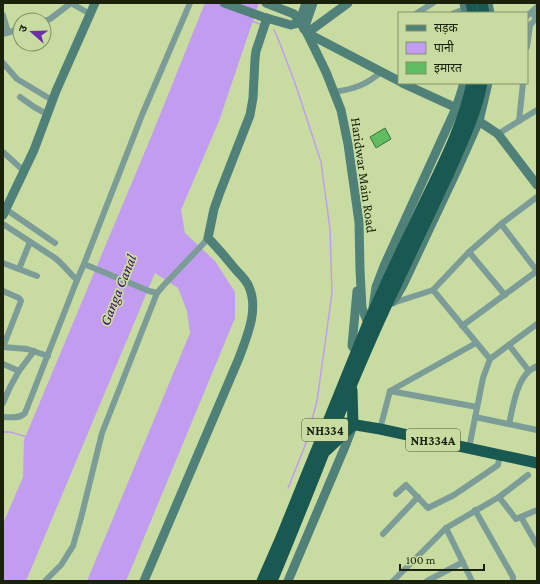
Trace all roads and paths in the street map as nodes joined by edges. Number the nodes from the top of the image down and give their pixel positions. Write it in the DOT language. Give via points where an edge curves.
graph roads {
  1 [pos="71,3"];
  2 [pos="95,3"];
  3 [pos="190,3"];
  4 [pos="224,3"];
  5 [pos="306,3"];
  6 [pos="313,3"];
  7 [pos="348,3"];
  8 [pos="433,3"];
  9 [pos="269,4"];
  10 [pos="283,6"];
  11 [pos="537,7"];
  12 [pos="468,8"];
  13 [pos="419,12"];
  14 [pos="457,12"];
  15 [pos="90,14"];
  16 [pos="529,14"];
  17 [pos="3,15"];
  18 [pos="52,17"];
  19 [pos="265,18"];
  20 [pos="303,28"];
  21 [pos="6,33"];
  22 [pos="528,40"];
  23 [pos="3,64"];
  24 [pos="381,72"];
  25 [pos="398,80"];
  26 [pos="404,84"];
  27 [pos="464,84"];
  28 [pos="472,84"];
  29 [pos="482,84"];
  30 [pos="488,84"];
  31 [pos="523,84"];
  32 [pos="334,92"];
  33 [pos="20,97"];
  34 [pos="52,100"];
  35 [pos="456,108"];
  36 [pos="537,110"];
  37 [pos="47,114"];
  38 [pos="479,121"];
  39 [pos="519,121"];
  40 [pos="498,134"];
  41 [pos="3,152"];
  42 [pos="24,171"];
  43 [pos="537,185"];
  44 [pos="537,197"];
  45 [pos="4,211"];
  46 [pos="3,224"];
  47 [pos="501,224"];
  48 [pos="206,241"];
  49 [pos="30,242"];
  50 [pos="55,243"];
  51 [pos="469,252"];
  52 [pos="3,263"];
  53 [pos="84,264"];
  54 [pos="19,269"];
  55 [pos="360,270"];
  56 [pos="537,271"];
  57 [pos="37,276"];
  58 [pos="77,280"];
  59 [pos="392,281"];
  60 [pos="433,290"];
  61 [pos="3,291"];
  62 [pos="157,293"];
  63 [pos="505,294"];
  64 [pos="388,306"];
  65 [pos="372,321"];
  66 [pos="537,324"];
  67 [pos="462,326"];
  68 [pos="3,328"];
  69 [pos="10,331"];
  70 [pos="476,343"];
  71 [pos="509,345"];
  72 [pos="3,347"];
  73 [pos="34,351"];
  74 [pos="360,353"];
  75 [pos="48,356"];
  76 [pos="490,359"];
  77 [pos="3,364"];
  78 [pos="537,366"];
  79 [pos="19,371"];
  80 [pos="529,371"];
  81 [pos="352,385"];
  82 [pos="390,390"];
  83 [pos="3,404"];
  84 [pos="477,407"];
  85 [pos="3,417"];
  86 [pos="475,417"];
  87 [pos="333,421"];
  88 [pos="509,424"];
  89 [pos="353,425"];
  90 [pos="380,429"];
  91 [pos="537,430"];
  92 [pos="469,448"];
  93 [pos="324,453"];
  94 [pos="500,455"];
  95 [pos="537,463"];
  96 [pos="528,476"];
  97 [pos="396,494"];
  98 [pos="418,497"];
  99 [pos="499,497"];
  100 [pos="475,510"];
  101 [pos="537,510"];
  102 [pos="521,517"];
  103 [pos="446,528"];
  104 [pos="383,534"];
  105 [pos="537,545"];
  106 [pos="463,562"];
  107 [pos="45,581"];
  108 [pos="144,581"];
  109 [pos="262,581"];
  110 [pos="272,581"];
  111 [pos="288,581"];
  112 [pos="393,581"];
  113 [pos="428,581"];
  114 [pos="472,581"];
  115 [pos="513,581"];
  1 -- 15 [label="street"];
  1 -- 18 [label="street"];
  2 -- 15 [label="street"];
  3 -- 53 [label="street" via="142,115"];
  4 -- 19 [label="street"];
  5 -- 20 [label="street"];
  6 -- 20 [label="street"];
  7 -- 20 [label="street"];
  8 -- 13 [label="street"];
  9 -- 10 [label="street, Haridwar Main Road"];
  10 -- 20 [label="street, Haridwar Main Road" via="294,14"];
  11 -- 16 [label="street"];
  12 -- 14 [label="street"];
  15 -- 34 [label="street"];
  16 -- 22 [label="street" via="536,19 530,25"];
  17 -- 21 [label="street"];
  19 -- 20 [label="street"];
  19 -- 48 [label="street" via="255,59 250,115 214,209"];
  20 -- 24 [label="street"];
  20 -- 32 [label="street, Haridwar Main Road"];
  23 -- 34 [label="street" via="18,79"];
  24 -- 25 [label="street"];
  24 -- 32 [label="street" via="359,87"];
  26 -- 35 [label="street"];
  27 -- 35 [label="street"];
  28 -- 59 [label="highway, NH334, bridge" via="464,116"];
  29 -- 59 [label="highway, NH334, bridge" via="460,147"];
  30 -- 38 [label="street"];
  31 -- 39 [label="street"];
  32 -- 55 [label="street, Haridwar Main Road" via="341,110 348,144 359,222"];
  33 -- 37 [label="street"];
  34 -- 37 [label="street"];
  35 -- 38 [label="street"];
  35 -- 65 [label="street" via="384,266 373,300"];
  36 -- 39 [label="street"];
  37 -- 42 [label="street"];
  38 -- 40 [label="street"];
  38 -- 64 [label="street" via="403,285"];
  39 -- 40 [label="street"];
  40 -- 43 [label="street"];
  41 -- 42 [label="street"];
  42 -- 45 [label="street"];
  44 -- 47 [label="street"];
  45 -- 50 [label="street"];
  46 -- 49 [label="street"];
  47 -- 51 [label="street"];
  47 -- 56 [label="street"];
  48 -- 62 [label="street"];
  48 -- 108 [label="street" via="227,259 249,286 253,298 252,318 239,358"];
  49 -- 54 [label="street"];
  49 -- 58 [label="street" via="55,258"];
  51 -- 60 [label="street"];
  51 -- 63 [label="street"];
  52 -- 54 [label="street"];
  53 -- 58 [label="street"];
  53 -- 62 [label="street"];
  54 -- 57 [label="street"];
  55 -- 65 [label="street, Haridwar Main Road" via="362,308"];
  55 -- 74 [label="street, Haridwar Main Road" via="352,346"];
  56 -- 63 [label="street"];
  58 -- 75 [label="street"];
  59 -- 64 [label="highway, NH334"];
  59 -- 65 [label="highway, NH334"];
  60 -- 64 [label="street"];
  60 -- 67 [label="street"];
  61 -- 69 [label="street" via="21,301"];
  62 -- 107 [label="street" via="102,433 73,546 61,565"];
  63 -- 67 [label="street"];
  64 -- 65 [label="highway, NH334"];
  65 -- 74 [label="highway, NH334"];
  66 -- 71 [label="street"];
  67 -- 70 [label="street"];
  68 -- 69 [label="street"];
  69 -- 72 [label="street"];
  70 -- 76 [label="street"];
  70 -- 82 [label="street"];
  71 -- 76 [label="street"];
  71 -- 80 [label="street"];
  72 -- 73 [label="street"];
  73 -- 75 [label="street"];
  73 -- 79 [label="street"];
  74 -- 81 [label="highway, NH334"];
  74 -- 87 [label="highway, NH334"];
  75 -- 85 [label="street" via="25,413 20,417"];
  76 -- 84 [label="street"];
  77 -- 79 [label="street"];
  78 -- 80 [label="street"];
  79 -- 83 [label="street"];
  80 -- 88 [label="street" via="516,396"];
  81 -- 87 [label="highway, NH334"];
  81 -- 89 [label="highway"];
  82 -- 84 [label="street"];
  82 -- 90 [label="street"];
  84 -- 86 [label="street"];
  86 -- 88 [label="street"];
  86 -- 92 [label="street"];
  87 -- 89 [label="highway, NH334A"];
  87 -- 93 [label="highway, NH334"];
  87 -- 109 [label="highway, NH334"];
  88 -- 91 [label="street"];
  89 -- 90 [label="highway, NH334A"];
  89 -- 93 [label="highway"];
  89 -- 111 [label="street"];
  90 -- 92 [label="highway, NH334A"];
  92 -- 94 [label="highway, NH334A"];
  93 -- 110 [label="highway, NH334"];
  94 -- 95 [label="highway, NH334A"];
  94 -- 98 [label="street" via="498,465 428,508"];
  96 -- 99 [label="street"];
  97 -- 98 [label="street" via="406,484"];
  98 -- 104 [label="street"];
  99 -- 100 [label="street"];
  99 -- 102 [label="street" via="515,519"];
  100 -- 103 [label="street"];
  100 -- 115 [label="street" via="514,577"];
  101 -- 102 [label="street"];
  102 -- 105 [label="street"];
  103 -- 106 [label="street"];
  103 -- 112 [label="street"];
  106 -- 113 [label="street"];
  106 -- 114 [label="street"];
}
